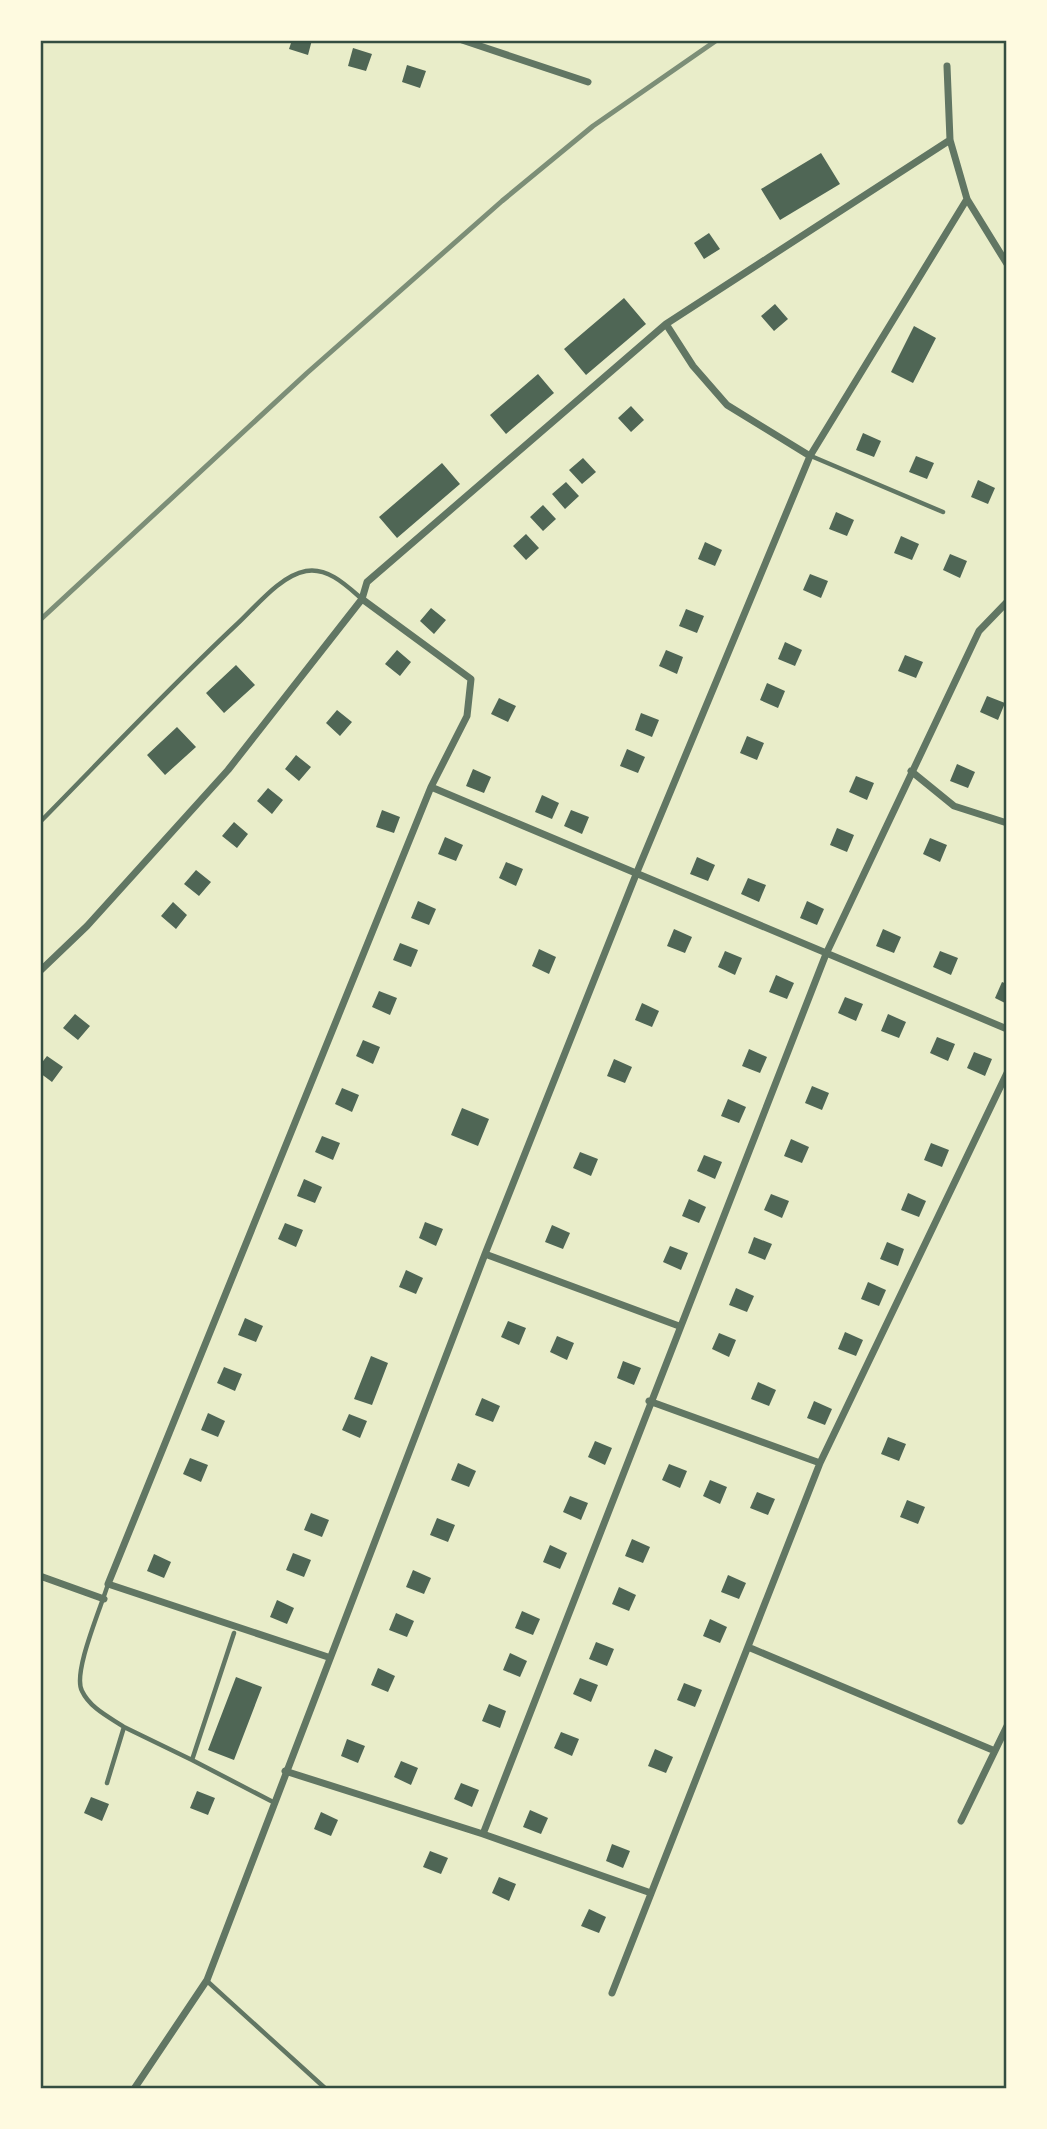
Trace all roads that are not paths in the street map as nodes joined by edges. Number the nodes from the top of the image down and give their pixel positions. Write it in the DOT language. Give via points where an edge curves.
graph roads {
  1 [pos="463,40"];
  2 [pos="947,66"];
  3 [pos="588,82"];
  4 [pos="950,140"];
  5 [pos="967,199"];
  6 [pos="1007,264"];
  7 [pos="666,324"];
  8 [pos="810,456"];
  9 [pos="943,512"];
  10 [pos="362,599"];
  11 [pos="1007,602"];
  12 [pos="911,771"];
  13 [pos="431,787"];
  14 [pos="40,822"];
  15 [pos="1007,823"];
  16 [pos="637,872"];
  17 [pos="826,954"];
  18 [pos="40,971"];
  19 [pos="1007,1029"];
  20 [pos="1007,1073"];
  21 [pos="485,1254"];
  22 [pos="679,1326"];
  23 [pos="649,1401"];
  24 [pos="820,1463"];
  25 [pos="40,1576"];
  26 [pos="108,1584"];
  27 [pos="104,1599"];
  28 [pos="234,1633"];
  29 [pos="748,1647"];
  30 [pos="328,1657"];
  31 [pos="1007,1726"];
  32 [pos="124,1727"];
  33 [pos="995,1751"];
  34 [pos="192,1760"];
  35 [pos="285,1771"];
  36 [pos="107,1783"];
  37 [pos="274,1802"];
  38 [pos="961,1821"];
  39 [pos="483,1834"];
  40 [pos="651,1893"];
  41 [pos="207,1980"];
  42 [pos="612,1993"];
  43 [pos="134,2089"];
  44 [pos="326,2089"];
  1 -- 3 [label="street"];
  2 -- 4 [label="street"];
  4 -- 5 [label="street"];
  4 -- 7 [label="street"];
  5 -- 6 [label="street"];
  5 -- 8 [label="street"];
  7 -- 8 [label="street" via="693,366 727,405"];
  7 -- 10 [label="street" via="368,582"];
  8 -- 9 [label="lane"];
  8 -- 16 [label="street"];
  10 -- 13 [label="street" via="471,679 467,716"];
  10 -- 14 [label="lane" via="342,582 318,571 294,576 192,666"];
  10 -- 18 [label="street" via="228,770 87,926"];
  11 -- 12 [label="street" via="979,631"];
  12 -- 15 [label="street" via="954,806"];
  12 -- 17 [label="street"];
  13 -- 16 [label="street"];
  13 -- 26 [label="street"];
  16 -- 17 [label="street"];
  16 -- 21 [label="street"];
  17 -- 19 [label="street"];
  17 -- 22 [label="street"];
  20 -- 24 [label="street"];
  21 -- 22 [label="street"];
  21 -- 30 [label="street"];
  22 -- 23 [label="street"];
  23 -- 24 [label="street"];
  23 -- 39 [label="street"];
  24 -- 29 [label="street"];
  25 -- 27 [label="street"];
  26 -- 27 [label="lane"];
  26 -- 30 [label="street"];
  27 -- 32 [label="lane" via="80,1671 80,1689 95,1708"];
  28 -- 34 [label="lane"];
  29 -- 33 [label="street"];
  29 -- 40 [label="street"];
  30 -- 35 [label="street"];
  31 -- 33 [label="street"];
  32 -- 34 [label="lane"];
  32 -- 36 [label="lane"];
  33 -- 38 [label="street"];
  34 -- 37 [label="lane"];
  35 -- 37 [label="street"];
  35 -- 39 [label="street"];
  37 -- 41 [label="street"];
  39 -- 40 [label="street"];
  40 -- 42 [label="street"];
  41 -- 43 [label="street"];
  41 -- 44 [label="lane"];
}
